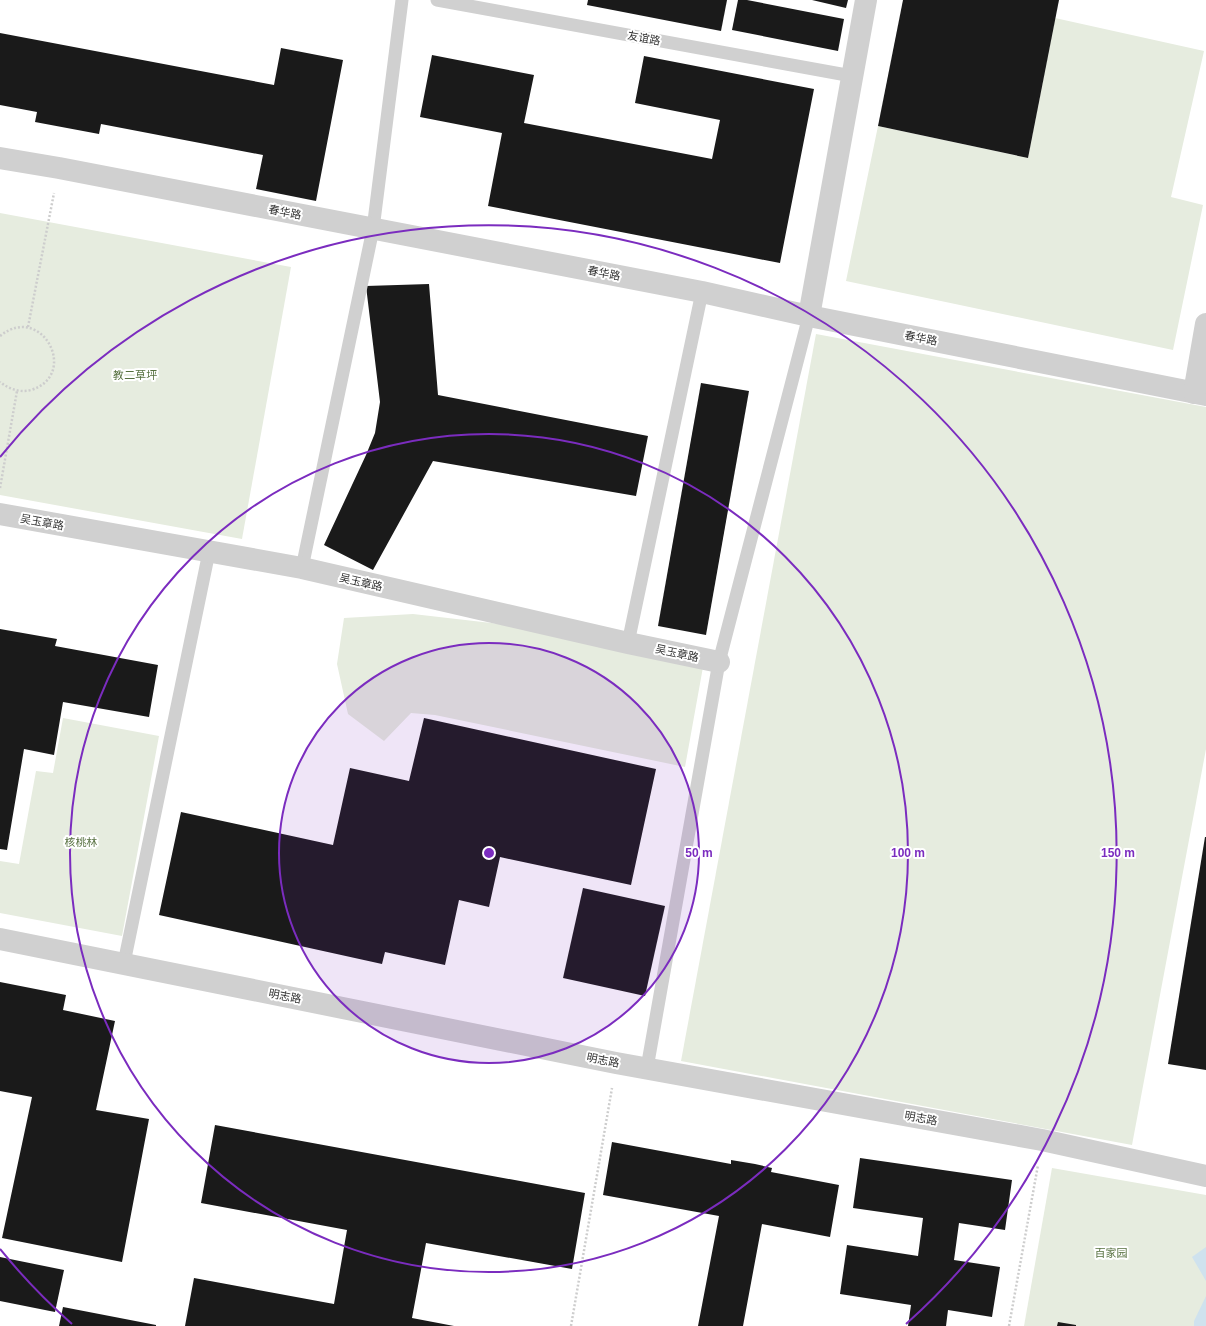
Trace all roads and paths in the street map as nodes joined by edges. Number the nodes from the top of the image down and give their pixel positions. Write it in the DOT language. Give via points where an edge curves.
graph roads {
  1 [pos="402,0"];
  2 [pos="436,0"];
  3 [pos="866,0"];
  4 [pos="852,76"];
  5 [pos="0,158"];
  6 [pos="59,168"];
  7 [pos="373,229"];
  8 [pos="702,292"];
  9 [pos="809,316"];
  10 [pos="1206,324"];
  11 [pos="28,327"];
  12 [pos="0,336"];
  13 [pos="0,382"];
  14 [pos="17,391"];
  15 [pos="1200,394"];
  16 [pos="0,488"];
  17 [pos="0,514"];
  18 [pos="209,552"];
  19 [pos="302,568"];
  20 [pos="628,642"];
  21 [pos="719,662"];
  22 [pos="0,939"];
  23 [pos="124,964"];
  24 [pos="616,1063"];
  25 [pos="647,1068"];
  26 [pos="1042,1140"];
  27 [pos="1206,1176"];
  28 [pos="571,1326"];
  29 [pos="1009,1326"];
  1 -- 7 [label="lane"];
  2 -- 4 [label="lane, 友谊路"];
  3 -- 4 [label="street"];
  4 -- 9 [label="street"];
  5 -- 6 [label="street, 春华路"];
  6 -- 7 [label="street, 春华路"];
  6 -- 11 [label="path"];
  7 -- 8 [label="street, 春华路"];
  7 -- 19 [label="lane"];
  8 -- 9 [label="street, 春华路"];
  8 -- 20 [label="lane"];
  9 -- 15 [label="street, 春华路"];
  9 -- 21 [label="lane"];
  10 -- 15 [label="street"];
  11 -- 12 [label="path" via="6,331"];
  11 -- 14 [label="path" via="45,337 51,345 54,364 51,374 37,388"];
  13 -- 14 [label="path"];
  14 -- 16 [label="path"];
  17 -- 18 [label="street, 吴玉章路"];
  18 -- 19 [label="street, 吴玉章路"];
  18 -- 23 [label="lane"];
  19 -- 20 [label="street, 吴玉章路"];
  20 -- 21 [label="street, 吴玉章路"];
  21 -- 25 [label="lane"];
  22 -- 23 [label="street, 明志路"];
  23 -- 24 [label="street, 明志路"];
  24 -- 25 [label="street, 明志路"];
  24 -- 28 [label="path"];
  25 -- 26 [label="street, 明志路"];
  26 -- 27 [label="street, 明志路"];
  26 -- 29 [label="path"];
}
